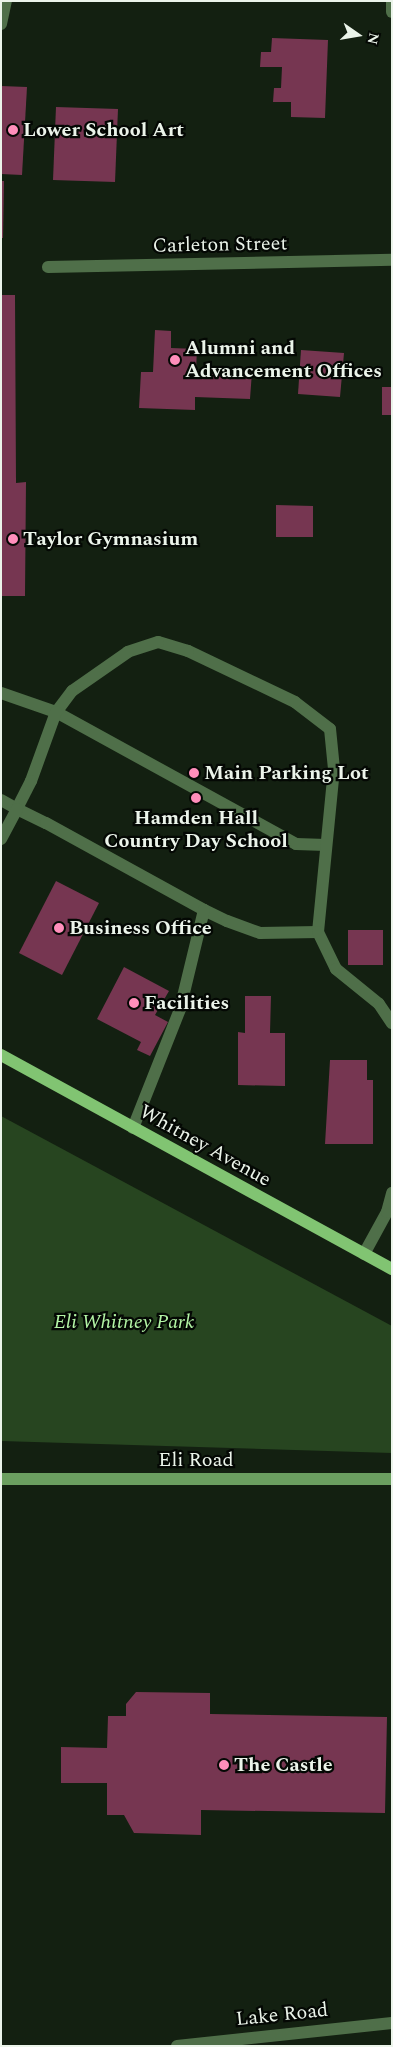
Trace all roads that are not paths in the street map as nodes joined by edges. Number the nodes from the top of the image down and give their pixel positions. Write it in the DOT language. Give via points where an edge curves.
graph roads {
  1 [pos="6,1"];
  2 [pos="392,1"];
  3 [pos="392,12"];
  4 [pos="1,24"];
  5 [pos="392,260"];
  6 [pos="48,267"];
  7 [pos="1,692"];
  8 [pos="56,712"];
  9 [pos="1,800"];
  10 [pos="17,809"];
  11 [pos="1,839"];
  12 [pos="326,845"];
  13 [pos="204,910"];
  14 [pos="318,932"];
  15 [pos="392,1023"];
  16 [pos="1,1055"];
  17 [pos="133,1128"];
  18 [pos="392,1193"];
  19 [pos="364,1254"];
  20 [pos="392,1269"];
  21 [pos="392,1479"];
  22 [pos="1,1480"];
  23 [pos="392,2023"];
  24 [pos="177,2046"];
  1 -- 4 [label="street"];
  2 -- 3 [label="street"];
  5 -- 6 [label="street, Carleton Street"];
  7 -- 8 [label="street"];
  8 -- 10 [label="street"];
  8 -- 12 [label="street" via="290,840"];
  8 -- 12 [label="street" via="99,669 128,652 158,642 188,651 295,702 330,728 334,770"];
  9 -- 10 [label="street"];
  10 -- 11 [label="street"];
  10 -- 13 [label="street"];
  12 -- 14 [label="street"];
  13 -- 14 [label="street" via="260,933"];
  13 -- 17 [label="street" via="180,1009"];
  14 -- 15 [label="street" via="336,969 379,1004"];
  16 -- 17 [label="main road, Whitney Avenue"];
  17 -- 19 [label="main road, Whitney Avenue"];
  18 -- 19 [label="street" via="387,1212"];
  19 -- 20 [label="main road, Whitney Avenue"];
  21 -- 22 [label="main road, Eli Road"];
  23 -- 24 [label="street, Lake Road"];
}
